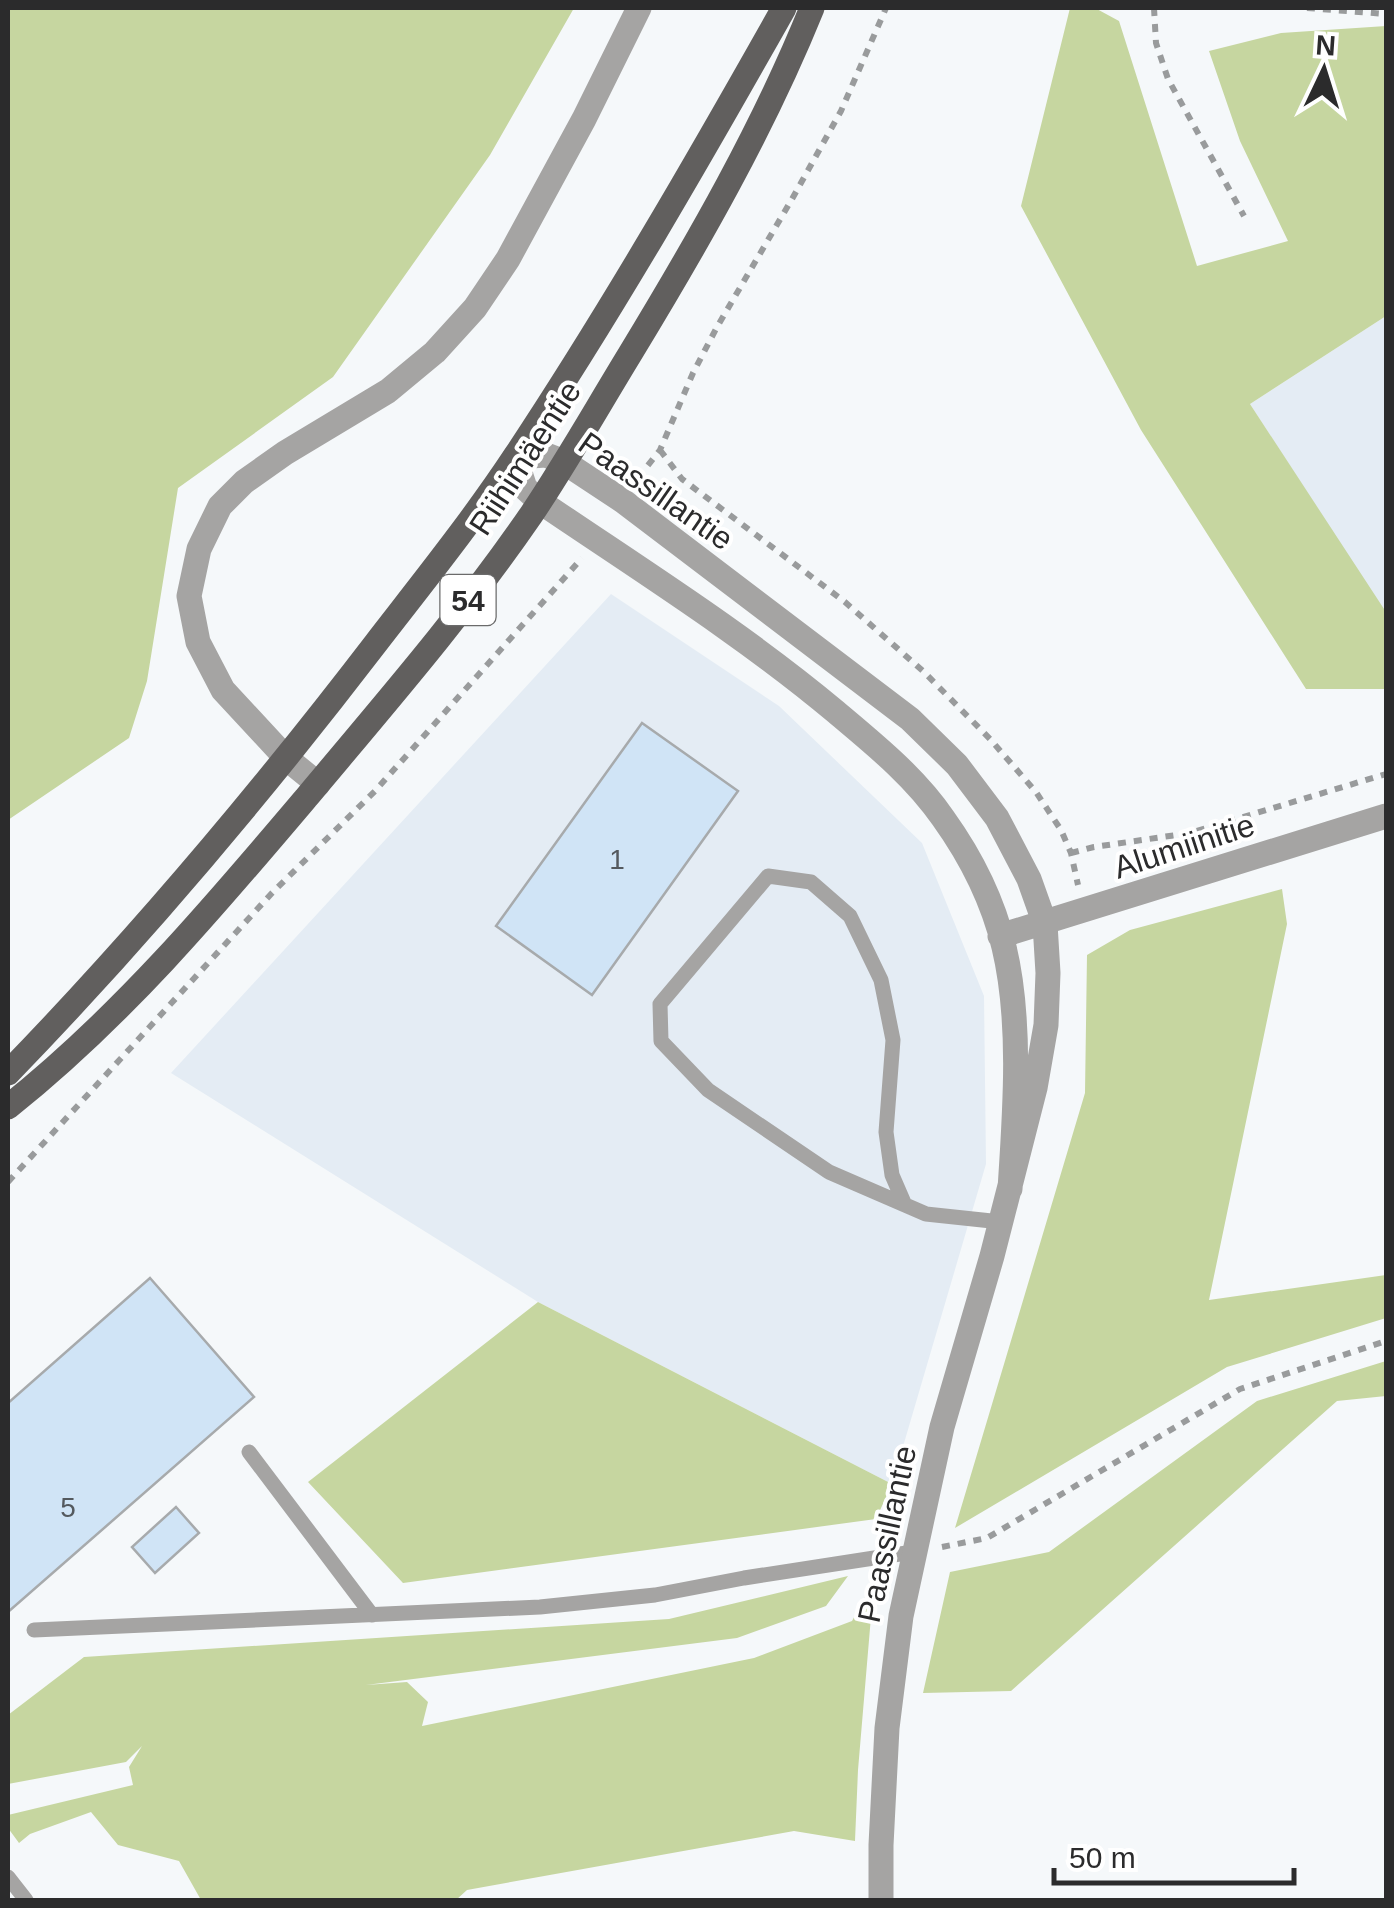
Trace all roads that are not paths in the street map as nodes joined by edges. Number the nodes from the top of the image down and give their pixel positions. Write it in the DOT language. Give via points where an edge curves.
graph roads {
  1 [pos="638,8"];
  2 [pos="784,8"];
  3 [pos="812,8"];
  4 [pos="515,457"];
  5 [pos="564,462"];
  6 [pos="539,501"];
  7 [pos="286,758"];
  8 [pos="318,784"];
  9 [pos="1386,816"];
  10 [pos="1045,924"];
  11 [pos="1000,936"];
  12 [pos="8,1073"];
  13 [pos="8,1107"];
  14 [pos="1010,1189"];
  15 [pos="906,1206"];
  16 [pos="1001,1222"];
  17 [pos="250,1452"];
  18 [pos="913,1552"];
  19 [pos="372,1615"];
  20 [pos="34,1630"];
  21 [pos="8,1877"];
  22 [pos="26,1900"];
  23 [pos="881,1900"];
  1 -- 7 [label="street" via="508,259 475,308 388,392 244,482 220,506 199,549 190,596 198,642 224,690"];
  2 -- 4 [label="main road, Riihimäentie / 54" via="660,227"];
  3 -- 5 [label="main road, Riihimäentie / 54" via="743,159"];
  4 -- 5 [label="street, Paassillantie" via="546,455"];
  4 -- 6 [label="street, Paassillantie" via="525,488"];
  4 -- 7 [label="main road, Riihimäentie / 54"];
  5 -- 6 [label="main road, Riihimäentie / 54"];
  5 -- 10 [label="street, Paassillantie" via="922,730 996,818"];
  6 -- 8 [label="main road, Riihimäentie / 54" via="458,613"];
  6 -- 11 [label="street, Paassillantie" via="750,645 892,758 972,863"];
  7 -- 8 [label="street"];
  7 -- 12 [label="main road, Riihimäentie / 54" via="158,911"];
  8 -- 13 [label="main road, Riihimäentie / 54" via="151,976"];
  9 -- 10 [label="street, Alumiinitie"];
  10 -- 11 [label="street, Alumiinitie"];
  10 -- 14 [label="street, Paassillantie" via="1046,1025"];
  11 -- 14 [label="street, Paassillantie" via="1013,1012"];
  14 -- 16 [label="street, Paassillantie"];
  15 -- 15 [label="lane" via="814,1162 708,1090 660,1041 660,1004 768,876 812,882 850,916 881,980 893,1040 886,1132 892,1175"];
  15 -- 16 [label="lane"];
  16 -- 18 [label="street, Paassillantie"];
  17 -- 19 [label="lane"];
  18 -- 19 [label="lane" via="655,1595"];
  18 -- 23 [label="street, Paassillantie" via="887,1728"];
  19 -- 20 [label="lane"];
  21 -- 22 [label="lane"];
}
